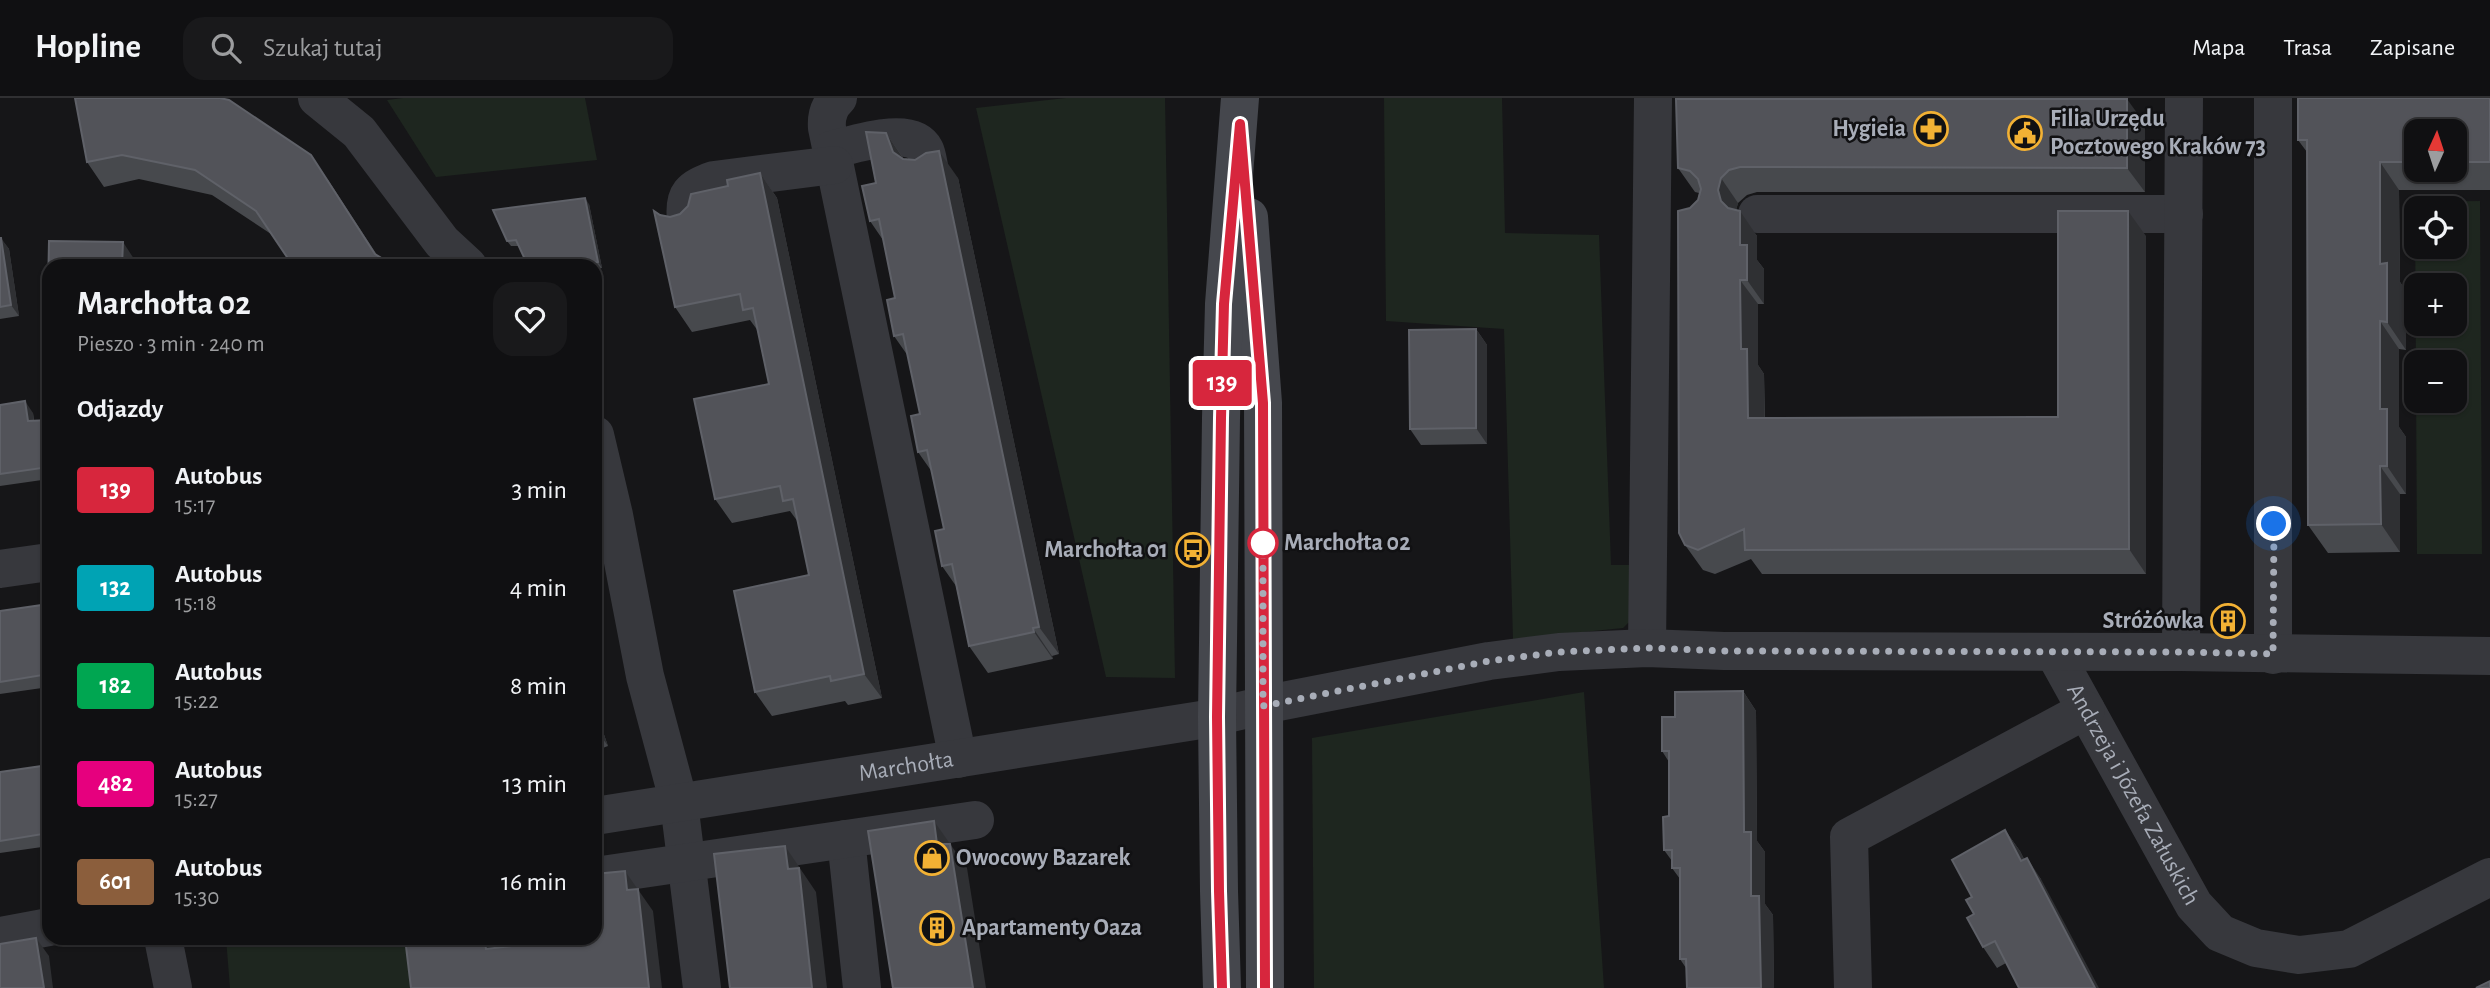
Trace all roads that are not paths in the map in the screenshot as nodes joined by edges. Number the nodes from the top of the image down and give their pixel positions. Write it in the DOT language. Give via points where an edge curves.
graph roads {
  1 [pos="317,98"];
  2 [pos="838,98"];
  3 [pos="1653,98"];
  4 [pos="2184,98"];
  5 [pos="2273,98"];
  6 [pos="1240,111"];
  7 [pos="832,158"];
  8 [pos="929,166"];
  9 [pos="1651,214"];
  10 [pos="1688,214"];
  11 [pos="1757,214"];
  12 [pos="2184,214"];
  13 [pos="686,220"];
  14 [pos="460,259"];
  15 [pos="602,464"];
  16 [pos="42,563"];
  17 [pos="0,569"];
  18 [pos="1647,648"];
  19 [pos="2054,652"];
  20 [pos="2181,652"];
  21 [pos="2273,654"];
  22 [pos="2490,656"];
  23 [pos="1263,706"];
  24 [pos="2085,710"];
  25 [pos="1217,717"];
  26 [pos="942,762"];
  27 [pos="679,803"];
  28 [pos="602,815"];
  29 [pos="975,820"];
  30 [pos="936,825"];
  31 [pos="846,839"];
  32 [pos="686,863"];
  33 [pos="602,876"];
  34 [pos="2490,877"];
  35 [pos="42,928"];
  36 [pos="0,936"];
  37 [pos="164,945"];
  38 [pos="173,988"];
  39 [pos="702,988"];
  40 [pos="862,988"];
  41 [pos="1223,988"];
  42 [pos="1265,988"];
  43 [pos="1853,988"];
  1 -- 14 [label="street" via="359,132 442,242"];
  2 -- 7 [label="street" via="826,118"];
  3 -- 9 [label="street"];
  4 -- 12 [label="street"];
  5 -- 21 [label="street"];
  6 -- 23 [label="street" via="1263,403"];
  6 -- 25 [label="street" via="1223,314"];
  7 -- 8 [label="street" via="892,136 913,139 925,148"];
  7 -- 13 [label="street" via="697,186 688,195"];
  7 -- 26 [label="street"];
  9 -- 10 [label="street"];
  9 -- 18 [label="street"];
  11 -- 12 [label="street"];
  12 -- 20 [label="street"];
  15 -- 27 [label="street" via="645,677"];
  16 -- 17 [label="street"];
  18 -- 19 [label="street"];
  18 -- 23 [label="street" via="1489,661"];
  19 -- 20 [label="street"];
  19 -- 24 [label="street, Andrzeja i Józefa Załuskich"];
  20 -- 21 [label="street"];
  21 -- 22 [label="street"];
  23 -- 25 [label="street, Marchołta"];
  23 -- 42 [label="street"];
  24 -- 34 [label="street, Andrzeja i Józefa Załuskich" via="2194,905 2220,933 2256,948 2299,955 2349,949"];
  24 -- 43 [label="street" via="1849,837"];
  25 -- 26 [label="street, Marchołta"];
  25 -- 41 [label="street"];
  26 -- 27 [label="street, Marchołta"];
  26 -- 30 [label="street"];
  27 -- 28 [label="street, Marchołta"];
  27 -- 32 [label="street"];
  29 -- 30 [label="street"];
  30 -- 31 [label="street"];
  31 -- 32 [label="street"];
  31 -- 40 [label="street"];
  32 -- 33 [label="street"];
  32 -- 39 [label="street"];
  35 -- 36 [label="street"];
  37 -- 38 [label="street"];
}
